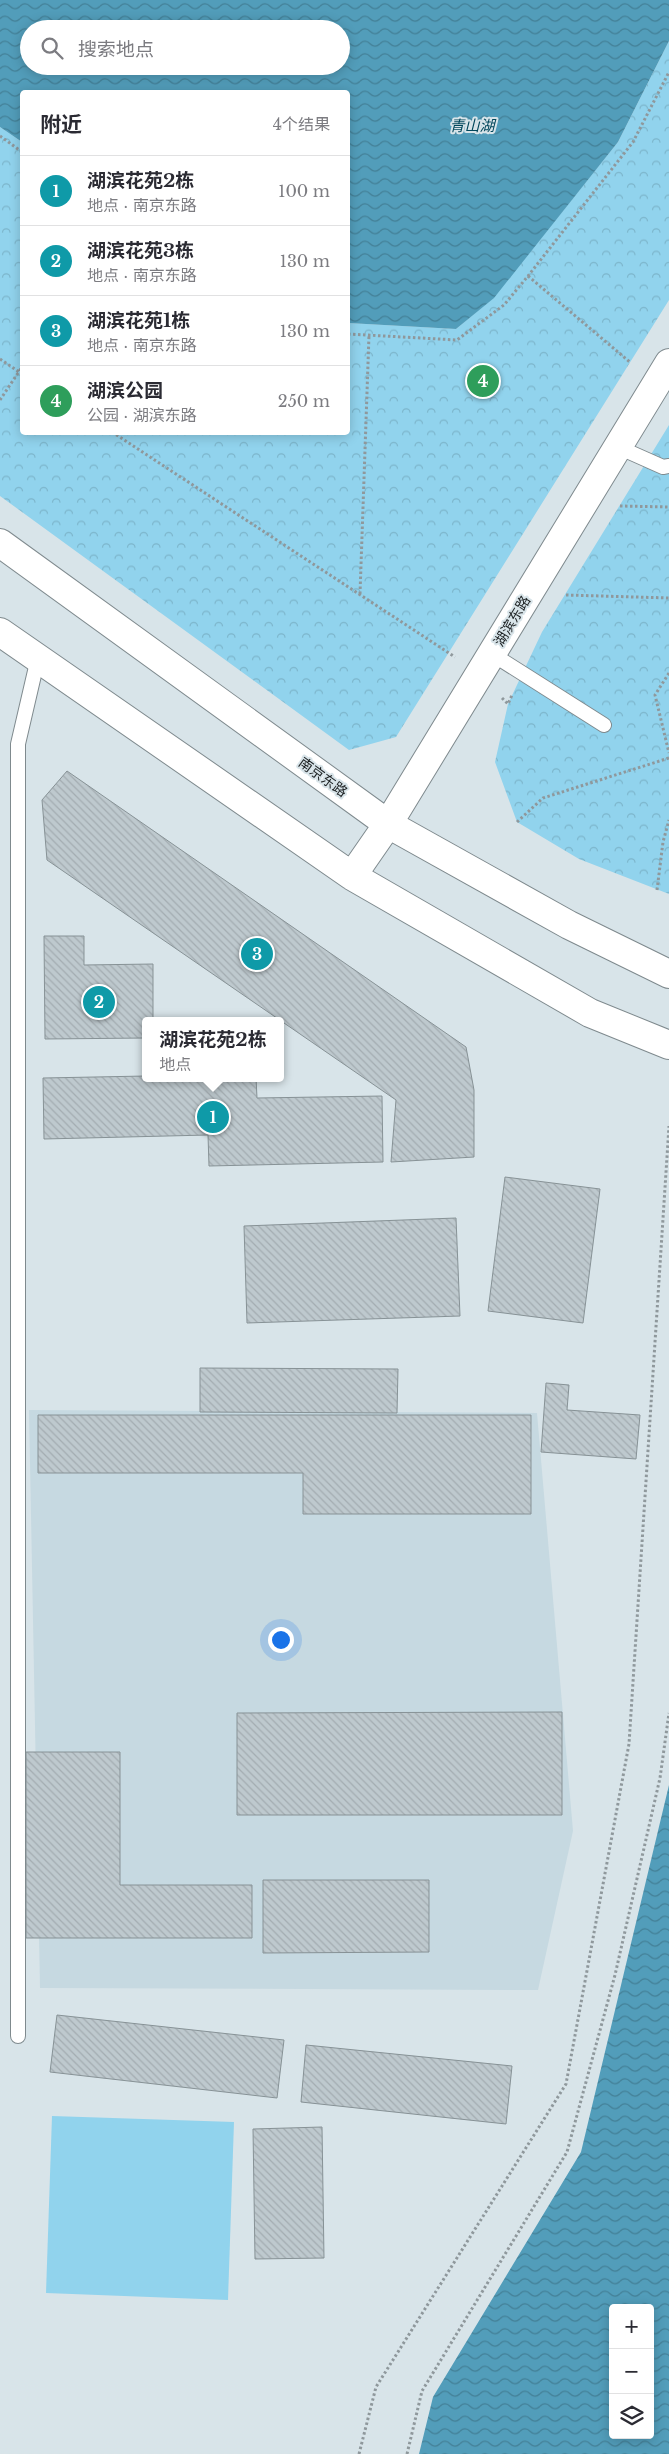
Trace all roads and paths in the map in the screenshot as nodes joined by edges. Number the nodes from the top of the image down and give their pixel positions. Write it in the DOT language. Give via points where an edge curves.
graph roads {
  1 [pos="669,72"];
  2 [pos="0,136"];
  3 [pos="20,151"];
  4 [pos="528,276"];
  5 [pos="350,334"];
  6 [pos="369,335"];
  7 [pos="0,359"];
  8 [pos="20,372"];
  9 [pos="20,374"];
  10 [pos="663,374"];
  11 [pos="0,400"];
  12 [pos="117,435"];
  13 [pos="618,447"];
  14 [pos="669,466"];
  15 [pos="619,506"];
  16 [pos="669,507"];
  17 [pos="0,543"];
  18 [pos="360,594"];
  19 [pos="669,598"];
  20 [pos="560,602"];
  21 [pos="0,632"];
  22 [pos="38,658"];
  23 [pos="486,664"];
  24 [pos="523,673"];
  25 [pos="669,673"];
  26 [pos="604,724"];
  27 [pos="669,753"];
  28 [pos="669,758"];
  29 [pos="669,820"];
  30 [pos="517,822"];
  31 [pos="388,824"];
  32 [pos="352,876"];
  33 [pos="657,890"];
  34 [pos="669,974"];
  35 [pos="669,1045"];
  36 [pos="669,1126"];
  37 [pos="669,1713"];
  38 [pos="18,2036"];
  39 [pos="359,2454"];
  40 [pos="407,2454"];
  1 -- 4 [label="path" via="633,142"];
  2 -- 3 [label="path"];
  4 -- 6 [label="path" via="504,305 458,340"];
  4 -- 10 [label="path"];
  5 -- 6 [label="path"];
  6 -- 18 [label="path"];
  7 -- 8 [label="path"];
  9 -- 11 [label="path"];
  10 -- 13 [label="main road, 湖滨东路"];
  12 -- 18 [label="path"];
  13 -- 14 [label="lane" via="663,467"];
  13 -- 23 [label="main road, 湖滨东路"];
  15 -- 16 [label="path"];
  17 -- 31 [label="main road, 南京东路"];
  18 -- 23 [label="path"];
  19 -- 20 [label="path" via="564,595"];
  21 -- 22 [label="main road"];
  22 -- 32 [label="main road"];
  22 -- 38 [label="lane" via="18,744"];
  23 -- 24 [label="lane"];
  23 -- 24 [label="path" via="508,704"];
  23 -- 31 [label="main road, 湖滨东路"];
  24 -- 26 [label="lane"];
  25 -- 27 [label="path" via="655,695"];
  28 -- 30 [label="path" via="543,798"];
  29 -- 33 [label="path"];
  31 -- 32 [label="main road, 湖滨东路"];
  31 -- 34 [label="main road, 南京东路" via="569,925"];
  32 -- 35 [label="main road" via="590,1013"];
  36 -- 39 [label="path" via="629,1744 566,2084 376,2387"];
  37 -- 40 [label="path" via="660,1778 615,1975 566,2152 422,2391"];
}
